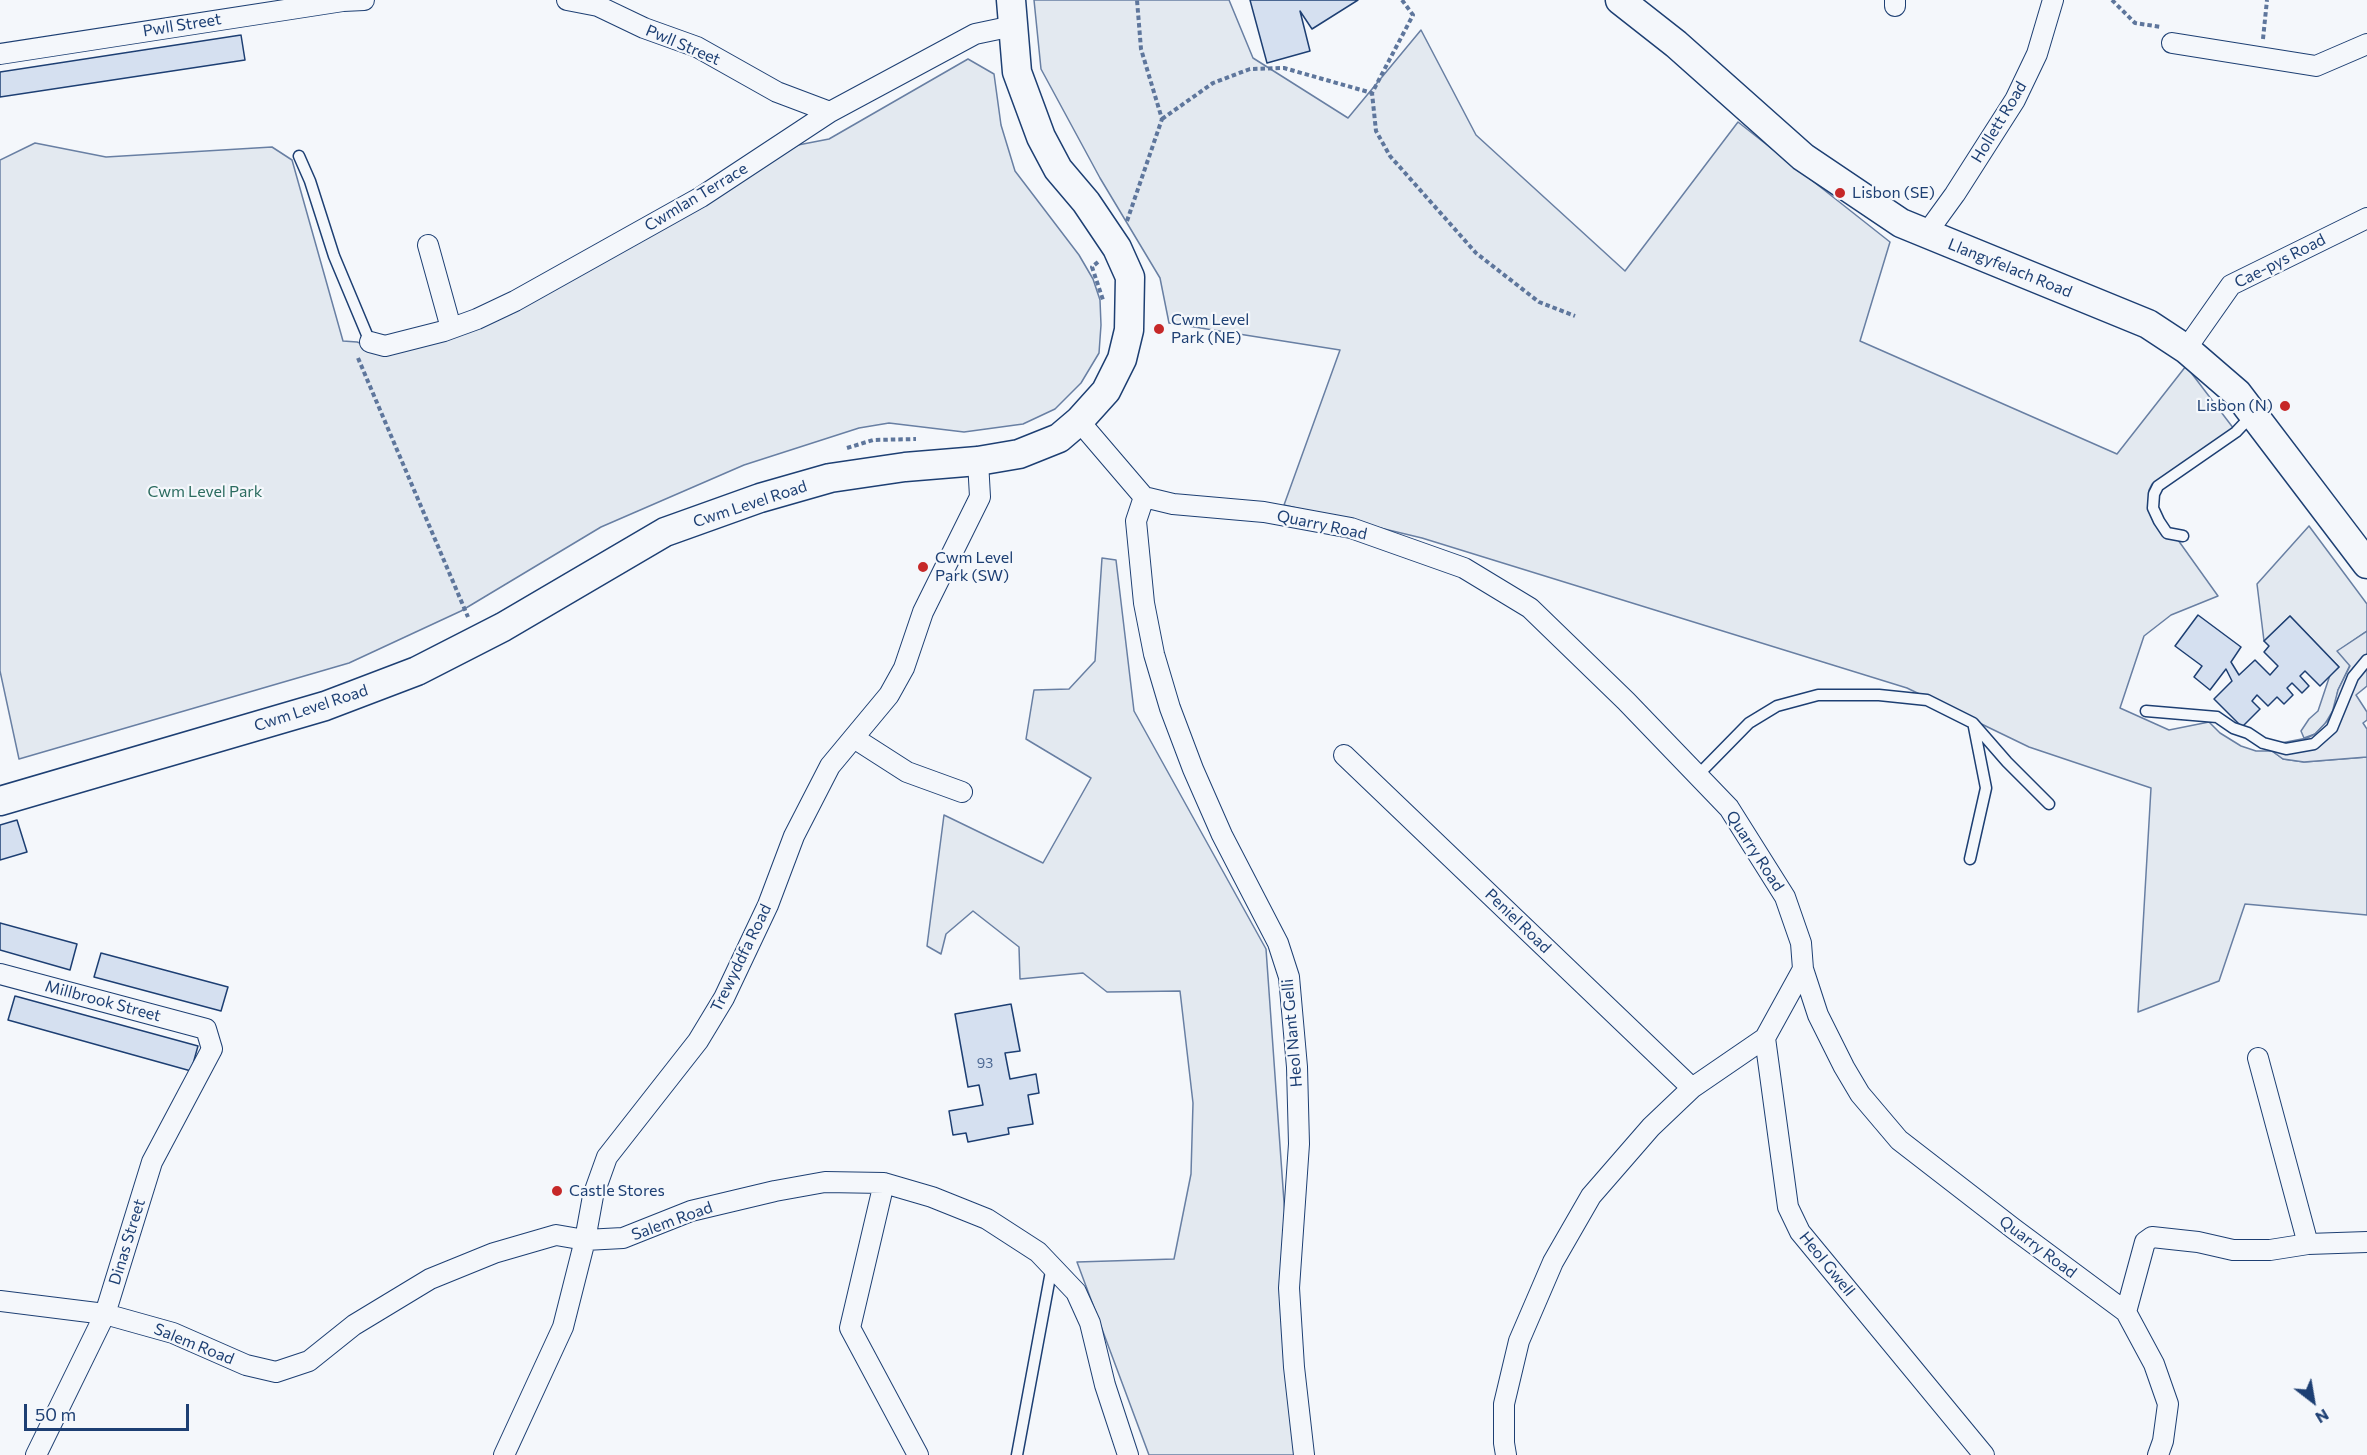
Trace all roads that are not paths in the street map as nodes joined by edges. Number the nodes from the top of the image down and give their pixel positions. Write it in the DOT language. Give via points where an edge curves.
graph roads {
  1 [pos="364,0"];
  2 [pos="567,0"];
  3 [pos="1620,0"];
  4 [pos="2053,0"];
  5 [pos="343,1"];
  6 [pos="1012,13"];
  7 [pos="2172,43"];
  8 [pos="2367,44"];
  9 [pos="0,54"];
  10 [pos="830,112"];
  11 [pos="299,156"];
  12 [pos="2367,218"];
  13 [pos="1926,234"];
  14 [pos="428,245"];
  15 [pos="451,328"];
  16 [pos="370,342"];
  17 [pos="2186,349"];
  18 [pos="2253,414"];
  19 [pos="1079,422"];
  20 [pos="978,461"];
  21 [pos="1144,497"];
  22 [pos="2183,536"];
  23 [pos="2367,564"];
  24 [pos="2367,660"];
  25 [pos="2146,711"];
  26 [pos="1973,723"];
  27 [pos="854,738"];
  28 [pos="1344,755"];
  29 [pos="1697,776"];
  30 [pos="962,792"];
  31 [pos="0,801"];
  32 [pos="2049,804"];
  33 [pos="1970,859"];
  34 [pos="1803,969"];
  35 [pos="0,974"];
  36 [pos="206,1029"];
  37 [pos="1765,1038"];
  38 [pos="2258,1058"];
  39 [pos="1692,1088"];
  40 [pos="884,1183"];
  41 [pos="585,1240"];
  42 [pos="2367,1242"];
  43 [pos="2308,1244"];
  44 [pos="1052,1266"];
  45 [pos="0,1301"];
  46 [pos="2126,1312"];
  47 [pos="105,1314"];
  48 [pos="36,1455"];
  49 [pos="504,1455"];
  50 [pos="918,1455"];
  51 [pos="1017,1455"];
  52 [pos="1128,1455"];
  53 [pos="1304,1455"];
  54 [pos="1506,1455"];
  55 [pos="1984,1455"];
  56 [pos="2158,1455"];
  1 -- 5 [label="street, Pwll Street"];
  2 -- 10 [label="street, Pwll Street" via="598,6 697,47 777,92"];
  3 -- 13 [label="street, Llangyfelach Road" via="1676,44 1803,157 1901,223"];
  4 -- 13 [label="street, Hollett Road" via="2037,54 2015,100"];
  5 -- 9 [label="street, Pwll Street"];
  6 -- 10 [label="street, Cwmlan Terrace"];
  6 -- 19 [label="street, Cwm Level Road" via="1017,72 1041,137 1058,169 1117,248 1130,277 1129,330 1122,359 1106,391"];
  7 -- 8 [label="street" via="2316,66"];
  10 -- 15 [label="street, Cwmlan Terrace" via="701,197 515,301"];
  11 -- 16 [label="lane"];
  12 -- 17 [label="street, Cae-pys Road" via="2231,285"];
  13 -- 17 [label="street, Llangyfelach Road" via="2148,324"];
  14 -- 15 [label="street"];
  15 -- 16 [label="street, Cwmlan Terrace" via="385,346"];
  17 -- 18 [label="street, Llangyfelach Road" via="2237,393"];
  18 -- 22 [label="lane" via="2236,432 2158,486 2153,508 2158,521 2167,533"];
  18 -- 23 [label="street, Llangyfelach Road"];
  19 -- 20 [label="street, Cwm Level Road" via="1059,438 1019,454"];
  19 -- 21 [label="street"];
  20 -- 27 [label="street, Trewyddfa Road" via="980,497 923,612 904,668 889,695"];
  20 -- 31 [label="street, Cwm Level Road" via="830,478 749,502 666,532 503,627 417,671 325,706"];
  21 -- 29 [label="street, Quarry Road" via="1351,528 1464,568 1530,608"];
  21 -- 53 [label="street, Heol Nant Gelli" via="1136,521 1144,603 1170,708 1222,835 1278,943 1289,977 1299,1144 1289,1288"];
  24 -- 25 [label="lane" via="2353,677 2332,728 2314,744 2286,749 2263,743 2217,717"];
  26 -- 29 [label="lane" via="1927,700 1818,695 1777,706 1749,723"];
  26 -- 32 [label="lane"];
  26 -- 33 [label="lane" via="1986,788"];
  27 -- 30 [label="street" via="907,772"];
  27 -- 41 [label="street, Trewyddfa Road" via="830,766 794,836 768,905 724,998 698,1041 608,1157 592,1196"];
  28 -- 39 [label="street, Peniel Road"];
  29 -- 34 [label="street, Quarry Road" via="1729,808 1785,897 1801,943"];
  34 -- 37 [label="street"];
  34 -- 46 [label="street, Quarry Road" via="1818,1015 1844,1067 1860,1094 1899,1140"];
  35 -- 36 [label="street, Millbrook Street"];
  36 -- 47 [label="street, Dinas Street" via="212,1049 152,1162"];
  37 -- 39 [label="street"];
  37 -- 55 [label="street, Heol Gwell" via="1788,1207 1800,1232"];
  38 -- 43 [label="street"];
  39 -- 54 [label="street" via="1651,1127 1591,1196 1553,1262 1519,1341 1504,1404"];
  40 -- 41 [label="street, Salem Road" via="825,1182 776,1191 691,1211 623,1239"];
  40 -- 44 [label="street, Salem Road" via="987,1219 1038,1252"];
  40 -- 50 [label="street" via="850,1328"];
  41 -- 47 [label="street, Salem Road" via="556,1235 494,1253 430,1279 354,1325 309,1361 276,1372 246,1365 173,1332"];
  41 -- 49 [label="street, Trewyddfa Road" via="563,1327"];
  42 -- 43 [label="street"];
  43 -- 46 [label="street" via="2232,1250 2152,1237 2145,1242"];
  44 -- 51 [label="lane"];
  44 -- 52 [label="street, Salem Road" via="1076,1293 1090,1323"];
  45 -- 47 [label="street, Salem Road"];
  46 -- 56 [label="street, Quarry Road" via="2154,1364 2168,1404"];
  47 -- 48 [label="street, Dinas Street"];
}
